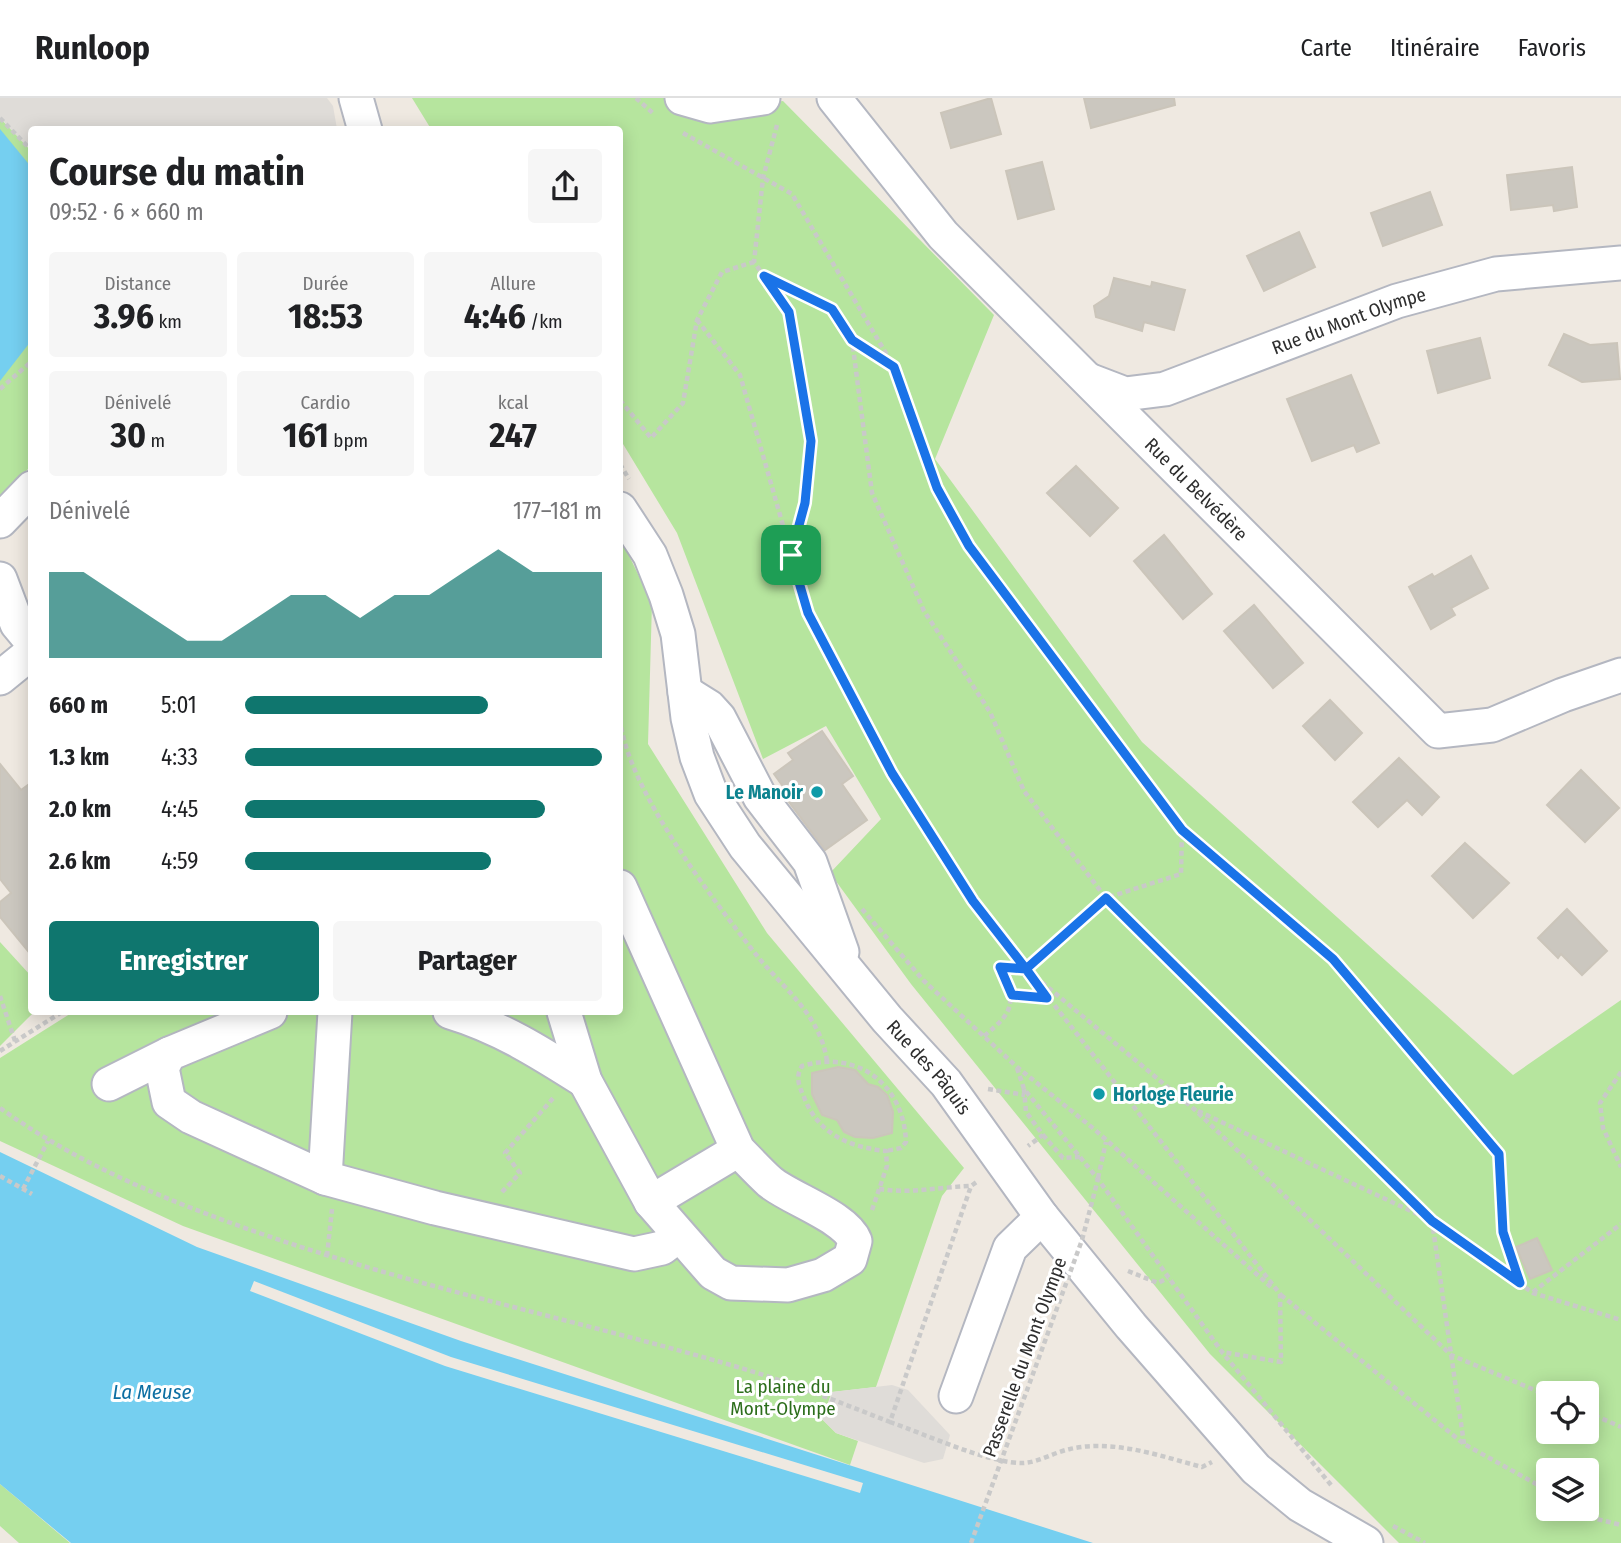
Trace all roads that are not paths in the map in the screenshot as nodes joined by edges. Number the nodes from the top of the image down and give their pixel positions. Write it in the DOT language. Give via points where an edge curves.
graph roads {
  1 [pos="356,98"];
  2 [pos="834,98"];
  3 [pos="772,105"];
  4 [pos="672,115"];
  5 [pos="364,126"];
  6 [pos="1621,263"];
  7 [pos="1086,379"];
  8 [pos="28,492"];
  9 [pos="623,514"];
  10 [pos="0,521"];
  11 [pos="0,579"];
  12 [pos="28,637"];
  13 [pos="28,655"];
  14 [pos="1621,675"];
  15 [pos="0,678"];
  16 [pos="623,894"];
  17 [pos="263,1015"];
  18 [pos="335,1015"];
  19 [pos="459,1015"];
  20 [pos="565,1015"];
  21 [pos="169,1055"];
  22 [pos="580,1077"];
  23 [pos="109,1084"];
  24 [pos="738,1150"];
  25 [pos="330,1179"];
  26 [pos="651,1202"];
  27 [pos="1042,1217"];
  28 [pos="678,1236"];
  29 [pos="956,1396"];
  30 [pos="1377,1533"];
  1 -- 5 [label="street"];
  2 -- 7 [label="street, Rue du Belvédère" via="943,235"];
  3 -- 4 [label="street" via="710,106"];
  6 -- 7 [label="street, Rue du Mont Olympe" via="1496,274 1409,298 1165,389 1125,394"];
  7 -- 14 [label="street, Rue du Belvédère" via="1438,731 1492,725"];
  8 -- 10 [label="street"];
  9 -- 27 [label="street, Rue des Pâquis" via="666,594 678,634 697,757 711,794 745,846 850,974 946,1083 1017,1154"];
  11 -- 12 [label="street" via="17,624"];
  13 -- 15 [label="street"];
  16 -- 24 [label="street"];
  17 -- 21 [label="street"];
  18 -- 25 [label="street"];
  19 -- 22 [label="street" via="496,1027"];
  20 -- 22 [label="street"];
  21 -- 23 [label="street"];
  21 -- 25 [label="street" via="162,1068 169,1102 191,1117"];
  22 -- 26 [label="street"];
  24 -- 26 [label="street"];
  24 -- 28 [label="street" via="770,1182 845,1227 855,1241 850,1259 799,1282 738,1284 713,1273"];
  25 -- 28 [label="street" via="634,1254 662,1248"];
  26 -- 28 [label="street"];
  27 -- 29 [label="street" via="1010,1248"];
  27 -- 30 [label="street, Rue des Pâquis" via="1131,1326 1277,1489"];
}
